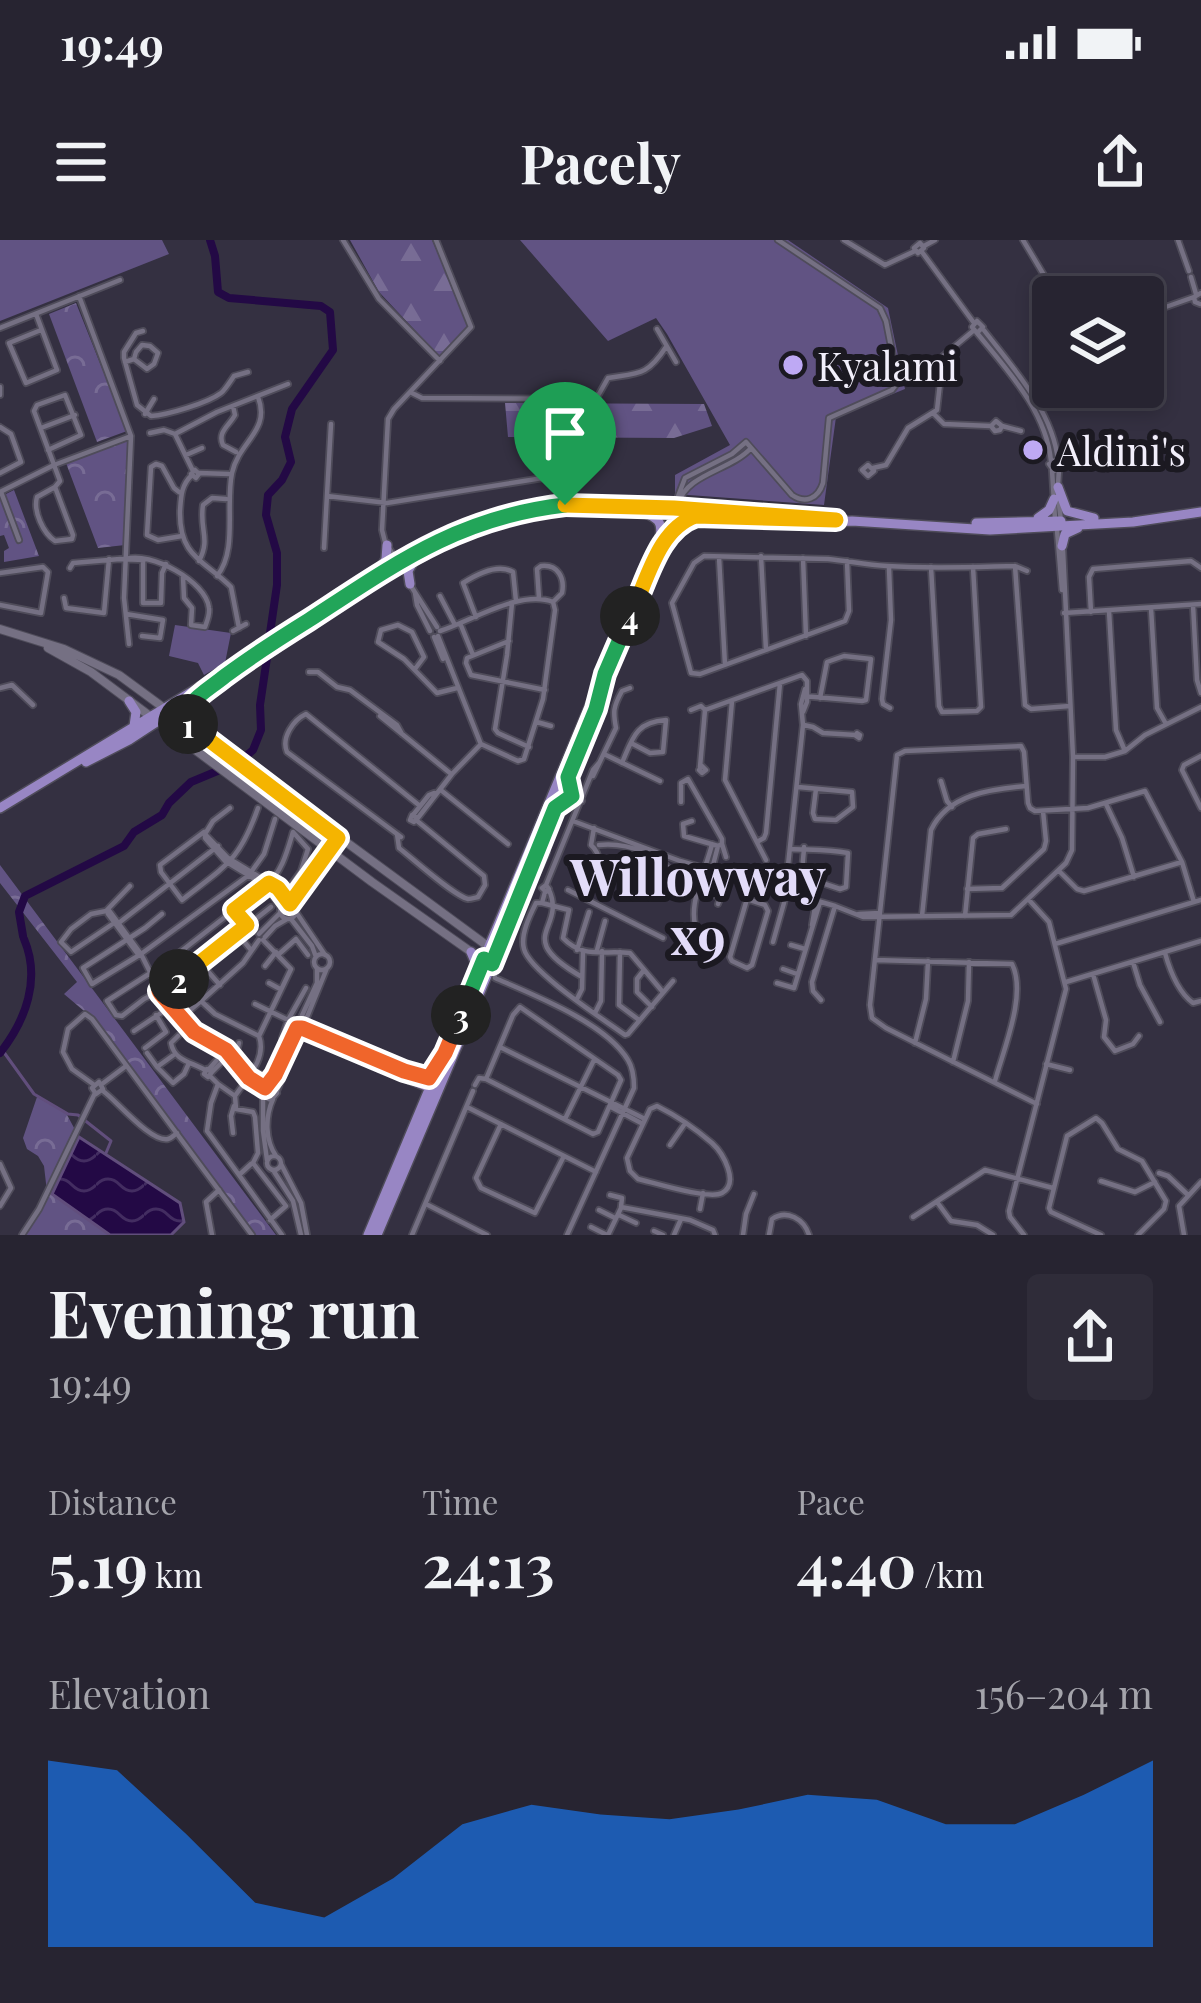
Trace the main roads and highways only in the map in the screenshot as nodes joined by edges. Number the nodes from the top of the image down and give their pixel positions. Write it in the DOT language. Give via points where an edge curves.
graph roads {
  1 [pos="1058,487"];
  2 [pos="682,494"];
  3 [pos="1054,499"];
  4 [pos="1201,510"];
  5 [pos="680,511"];
  6 [pos="644,512"];
  7 [pos="1092,521"];
  8 [pos="1021,522"];
  9 [pos="887,523"];
  10 [pos="1058,524"];
  11 [pos="1036,528"];
  12 [pos="661,543"];
  13 [pos="419,553"];
  14 [pos="399,564"];
  15 [pos="383,578"];
  16 [pos="368,580"];
  17 [pos="316,615"];
  18 [pos="239,663"];
  19 [pos="605,674"];
  20 [pos="198,696"];
  21 [pos="129,701"];
  22 [pos="166,711"];
  23 [pos="154,719"];
  24 [pos="134,726"];
  25 [pos="190,728"];
  26 [pos="54,777"];
  27 [pos="568,794"];
  28 [pos="0,808"];
  29 [pos="496,932"];
  30 [pos="477,938"];
  31 [pos="471,952"];
  32 [pos="491,956"];
  33 [pos="479,971"];
  34 [pos="468,1021"];
  35 [pos="445,1053"];
  36 [pos="418,1082"];
  37 [pos="431,1088"];
  38 [pos="418,1118"];
  39 [pos="372,1235"];
  1 -- 7 [label="main road" via="1067,511"];
  2 -- 5 [label="main road"];
  3 -- 8 [label="main road" via="1044,515"];
  4 -- 7 [label="main road"];
  5 -- 6 [label="main road"];
  5 -- 9 [label="main road"];
  5 -- 12 [label="main road"];
  5 -- 12 [label="main road"];
  5 -- 13 [label="main road" via="545,507 477,525"];
  6 -- 12 [label="main road" via="660,523"];
  6 -- 13 [label="main road" via="530,514"];
  7 -- 10 [label="main road"];
  7 -- 11 [label="main road" via="1067,532 1061,552"];
  8 -- 9 [label="main road"];
  8 -- 10 [label="main road"];
  9 -- 11 [label="main road"];
  10 -- 11 [label="main road"];
  12 -- 19 [label="main road"];
  13 -- 14 [label="main road"];
  13 -- 15 [label="main road" via="408,571 411,587 397,576"];
  13 -- 16 [label="main road" via="387,545 385,562"];
  14 -- 15 [label="main road"];
  14 -- 16 [label="main road"];
  15 -- 17 [label="main road"];
  16 -- 17 [label="main road"];
  17 -- 18 [label="main road"];
  18 -- 20 [label="main road"];
  18 -- 22 [label="main road"];
  19 -- 27 [label="main road"];
  19 -- 27 [label="main road"];
  20 -- 22 [label="main road"];
  20 -- 25 [label="main road" via="188,710"];
  21 -- 24 [label="main road"];
  22 -- 23 [label="main road"];
  23 -- 24 [label="main road"];
  23 -- 26 [label="main road"];
  24 -- 26 [label="main road"];
  26 -- 28 [label="main road"];
  27 -- 29 [label="main road"];
  27 -- 32 [label="main road"];
  29 -- 30 [label="main road"];
  29 -- 32 [label="main road"];
  31 -- 33 [label="main road"];
  32 -- 33 [label="main road"];
  32 -- 34 [label="main road"];
  33 -- 35 [label="main road"];
  34 -- 37 [label="main road"];
  34 -- 39 [label="main road"];
  35 -- 36 [label="main road" via="427,1078 384,1063"];
  35 -- 37 [label="main road"];
  36 -- 37 [label="main road"];
  36 -- 38 [label="main road"];
  37 -- 38 [label="main road"];
  38 -- 39 [label="main road"];
}
